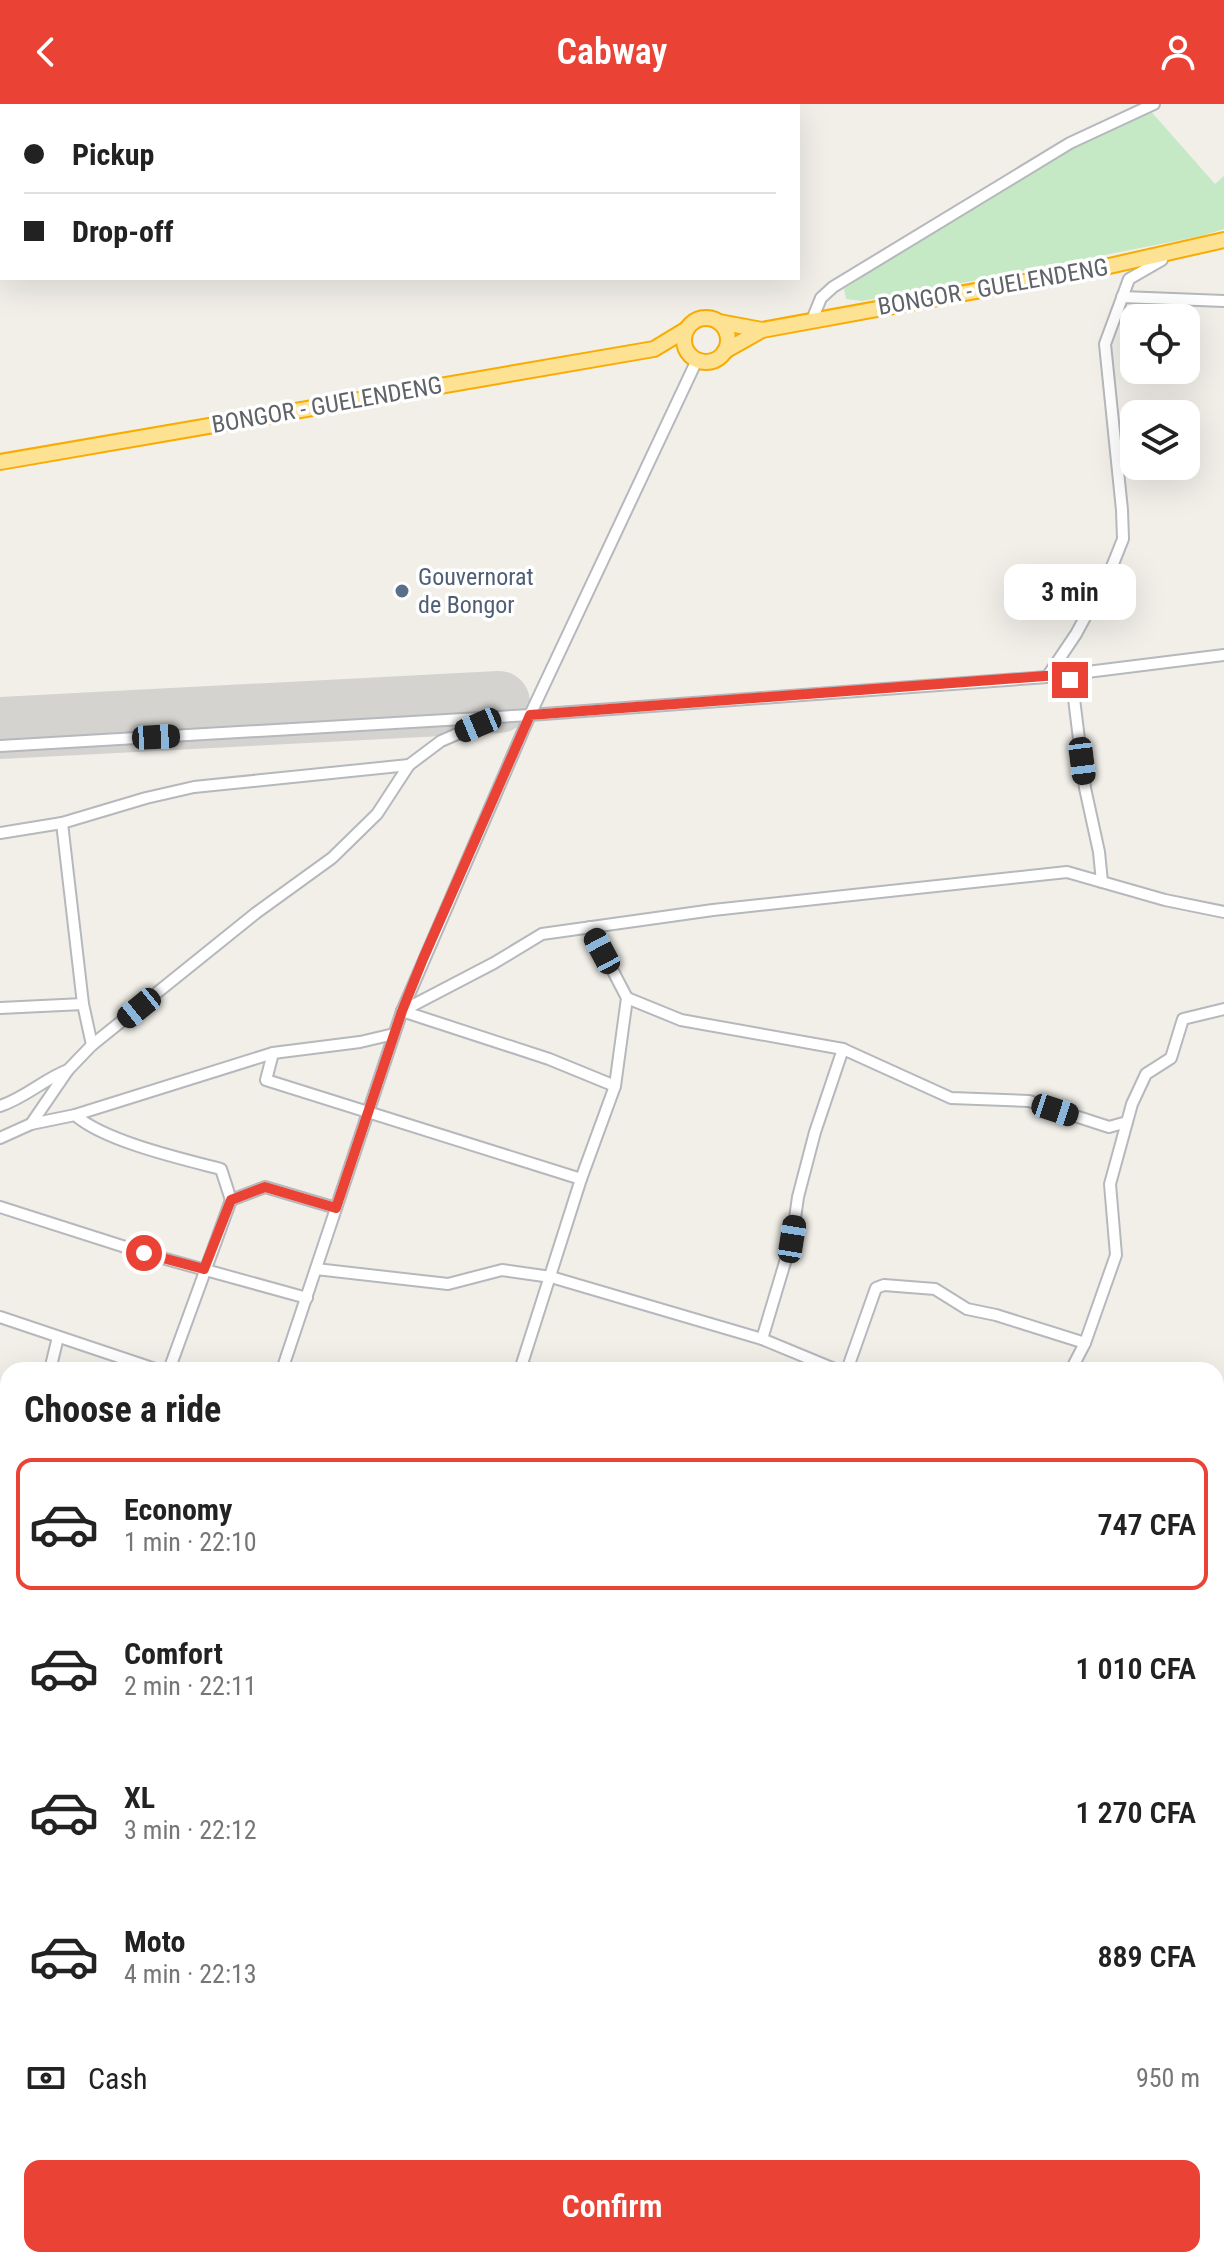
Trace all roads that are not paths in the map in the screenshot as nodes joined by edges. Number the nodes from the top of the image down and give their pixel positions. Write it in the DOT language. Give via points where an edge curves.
graph roads {
  1 [pos="1154,104"];
  2 [pos="1224,240"];
  3 [pos="1202,246"];
  4 [pos="1122,297"];
  5 [pos="1224,301"];
  6 [pos="812,320"];
  7 [pos="719,322"];
  8 [pos="687,329"];
  9 [pos="762,330"];
  10 [pos="654,349"];
  11 [pos="725,351"];
  12 [pos="693,357"];
  13 [pos="0,462"];
  14 [pos="1224,655"];
  15 [pos="1071,674"];
  16 [pos="1047,677"];
  17 [pos="530,715"];
  18 [pos="0,746"];
  19 [pos="409,765"];
  20 [pos="62,823"];
  21 [pos="0,833"];
  22 [pos="1102,882"];
  23 [pos="1224,912"];
  24 [pos="590,927"];
  25 [pos="627,998"];
  26 [pos="83,1004"];
  27 [pos="0,1008"];
  28 [pos="1224,1009"];
  29 [pos="402,1011"];
  30 [pos="394,1034"];
  31 [pos="92,1045"];
  32 [pos="843,1049"];
  33 [pos="273,1053"];
  34 [pos="68,1070"];
  35 [pos="615,1086"];
  36 [pos="0,1106"];
  37 [pos="369,1111"];
  38 [pos="75,1115"];
  39 [pos="1127,1122"];
  40 [pos="31,1124"];
  41 [pos="0,1138"];
  42 [pos="581,1179"];
  43 [pos="231,1200"];
  44 [pos="0,1207"];
  45 [pos="336,1208"];
  46 [pos="204,1269"];
  47 [pos="316,1269"];
  48 [pos="551,1277"];
  49 [pos="307,1298"];
  50 [pos="0,1317"];
  51 [pos="58,1337"];
  52 [pos="762,1339"];
  53 [pos="1085,1343"];
  54 [pos="52,1362"];
  55 [pos="134,1362"];
  56 [pos="172,1362"];
  57 [pos="285,1362"];
  58 [pos="523,1362"];
  59 [pos="818,1362"];
  60 [pos="850,1362"];
  61 [pos="1075,1362"];
  1 -- 6 [label="street" via="1070,143 833,287 821,298"];
  2 -- 3 [label="highway, BONGOR - GUELENDENG"];
  3 -- 4 [label="street" via="1154,263 1129,279"];
  3 -- 6 [label="highway, BONGOR - GUELENDENG"];
  4 -- 5 [label="street"];
  4 -- 16 [label="street" via="1105,344 1123,539 1076,634"];
  6 -- 9 [label="highway, BONGOR - GUELENDENG"];
  7 -- 8 [label="highway" via="704,319"];
  7 -- 9 [label="highway, BONGOR - GUELENDENG"];
  7 -- 11 [label="highway" via="728,335"];
  8 -- 10 [label="highway, BONGOR - GUELENDENG"];
  8 -- 12 [label="highway" via="685,339"];
  9 -- 11 [label="highway, BONGOR - GUELENDENG"];
  10 -- 12 [label="highway, BONGOR - GUELENDENG"];
  10 -- 13 [label="highway, BONGOR - GUELENDENG"];
  11 -- 12 [label="highway" via="713,361"];
  12 -- 17 [label="street"];
  14 -- 15 [label="street"];
  15 -- 16 [label="street"];
  15 -- 22 [label="street"];
  16 -- 17 [label="street"];
  17 -- 18 [label="street"];
  17 -- 19 [label="street" via="478,725 441,741"];
  17 -- 29 [label="street"];
  19 -- 20 [label="street" via="194,787"];
  19 -- 31 [label="street" via="377,814 332,858"];
  20 -- 21 [label="street"];
  20 -- 26 [label="street"];
  22 -- 23 [label="street"];
  22 -- 24 [label="street" via="1067,872"];
  24 -- 25 [label="street"];
  24 -- 29 [label="street" via="542,934"];
  25 -- 32 [label="street" via="681,1020"];
  25 -- 35 [label="street"];
  26 -- 27 [label="street"];
  26 -- 31 [label="street"];
  28 -- 39 [label="street" via="1183,1019 1171,1058 1146,1074"];
  29 -- 30 [label="street"];
  29 -- 35 [label="street"];
  30 -- 33 [label="street"];
  30 -- 37 [label="street"];
  31 -- 34 [label="street"];
  32 -- 39 [label="street" via="951,1098 1029,1101 1109,1127"];
  32 -- 52 [label="street" via="815,1132 792,1239"];
  33 -- 37 [label="street" via="266,1080"];
  33 -- 38 [label="street"];
  34 -- 36 [label="street"];
  34 -- 40 [label="street"];
  35 -- 42 [label="street"];
  37 -- 42 [label="street"];
  37 -- 45 [label="street"];
  38 -- 40 [label="street"];
  38 -- 43 [label="street" via="85,1124 156,1152 221,1169"];
  39 -- 53 [label="street" via="1110,1184 1116,1255"];
  40 -- 41 [label="street"];
  42 -- 48 [label="street"];
  43 -- 45 [label="street" via="265,1187"];
  43 -- 46 [label="street"];
  44 -- 46 [label="street"];
  45 -- 47 [label="street"];
  46 -- 49 [label="street"];
  46 -- 56 [label="street"];
  47 -- 48 [label="street" via="448,1284 502,1270"];
  47 -- 49 [label="street"];
  48 -- 52 [label="street"];
  48 -- 58 [label="street"];
  49 -- 57 [label="street"];
  50 -- 51 [label="street"];
  51 -- 54 [label="street"];
  51 -- 55 [label="street"];
  52 -- 59 [label="street"];
  53 -- 60 [label="street" via="967,1309 935,1289 884,1285 876,1288"];
  53 -- 61 [label="street"];
}
